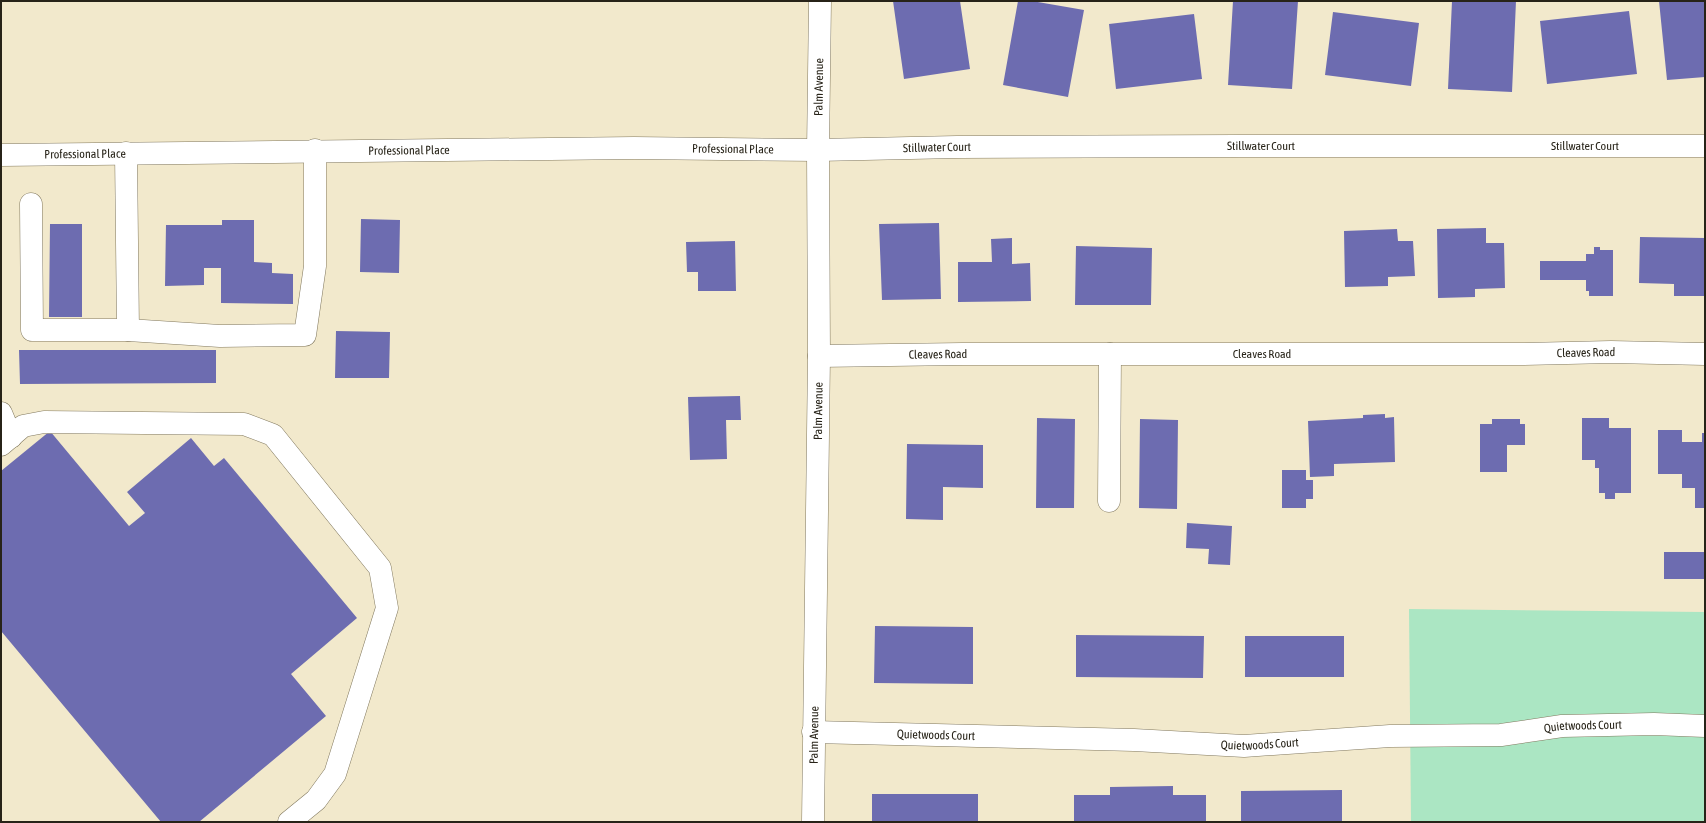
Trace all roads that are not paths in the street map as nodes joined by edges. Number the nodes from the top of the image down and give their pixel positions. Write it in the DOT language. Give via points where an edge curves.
graph roads {
  1 [pos="820,1"];
  2 [pos="1705,146"];
  3 [pos="315,150"];
  4 [pos="818,150"];
  5 [pos="126,153"];
  6 [pos="1,155"];
  7 [pos="31,204"];
  8 [pos="128,330"];
  9 [pos="1110,354"];
  10 [pos="1705,354"];
  11 [pos="819,356"];
  12 [pos="1,413"];
  13 [pos="6,441"];
  14 [pos="1108,501"];
  15 [pos="1705,726"];
  16 [pos="813,732"];
  17 [pos="289,822"];
  18 [pos="813,822"];
  1 -- 4 [label="street, Palm Avenue"];
  2 -- 4 [label="street, Stillwater Court" via="957,147"];
  3 -- 4 [label="street, Professional Place"];
  3 -- 5 [label="street, Professional Place"];
  3 -- 8 [label="street" via="314,266 305,335 220,336"];
  4 -- 11 [label="street, Palm Avenue"];
  5 -- 6 [label="street, Professional Place"];
  5 -- 8 [label="street"];
  7 -- 8 [label="street" via="32,330"];
  9 -- 10 [label="street, Cleaves Road"];
  9 -- 11 [label="street, Cleaves Road"];
  9 -- 14 [label="street"];
  11 -- 16 [label="street, Palm Avenue"];
  12 -- 13 [label="street"];
  13 -- 17 [label="street" via="24,426 44,422 244,424 273,435 380,568 387,608 335,774 316,800"];
  15 -- 16 [label="street, Quietwoods Court" via="1562,726 1501,735 1390,736 1244,746 1134,740"];
  16 -- 18 [label="street, Palm Avenue"];
}
